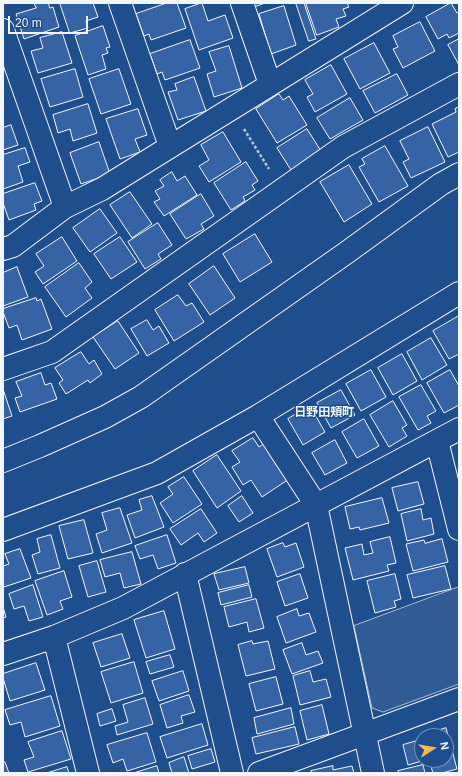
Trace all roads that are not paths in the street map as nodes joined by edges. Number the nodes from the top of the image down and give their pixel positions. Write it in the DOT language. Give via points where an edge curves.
graph roads {
  1 [pos="120,3"];
  2 [pos="242,3"];
  3 [pos="402,3"];
  4 [pos="370,12"];
  5 [pos="3,30"];
  6 [pos="270,84"];
  7 [pos="459,84"];
  8 [pos="170,146"];
  9 [pos="459,174"];
  10 [pos="65,208"];
  11 [pos="3,250"];
  12 [pos="459,294"];
  13 [pos="3,369"];
  14 [pos="258,416"];
  15 [pos="459,429"];
  16 [pos="437,441"];
  17 [pos="3,461"];
  18 [pos="316,505"];
  19 [pos="459,529"];
  20 [pos="3,530"];
  21 [pos="185,574"];
  22 [pos="54,637"];
  23 [pos="3,654"];
  24 [pos="459,699"];
  25 [pos="365,734"];
  26 [pos="88,773"];
  27 [pos="232,773"];
  28 [pos="259,773"];
  29 [pos="373,773"];
  1 -- 8 [label="street"];
  2 -- 6 [label="street"];
  3 -- 4 [label="street"];
  4 -- 6 [label="street"];
  5 -- 10 [label="street"];
  6 -- 8 [label="street"];
  7 -- 13 [label="street" via="344,147 52,352"];
  8 -- 10 [label="street" via="102,189"];
  9 -- 17 [label="street" via="441,184 140,397 105,417"];
  10 -- 11 [label="street" via="13,246"];
  12 -- 14 [label="street"];
  14 -- 18 [label="street"];
  14 -- 20 [label="street" via="157,473"];
  15 -- 16 [label="street"];
  16 -- 18 [label="street"];
  16 -- 19 [label="street"];
  18 -- 21 [label="street"];
  18 -- 25 [label="street"];
  21 -- 22 [label="street" via="123,608"];
  21 -- 27 [label="street"];
  22 -- 23 [label="street"];
  22 -- 26 [label="street"];
  24 -- 25 [label="street"];
  25 -- 28 [label="street"];
  25 -- 29 [label="street"];
}
